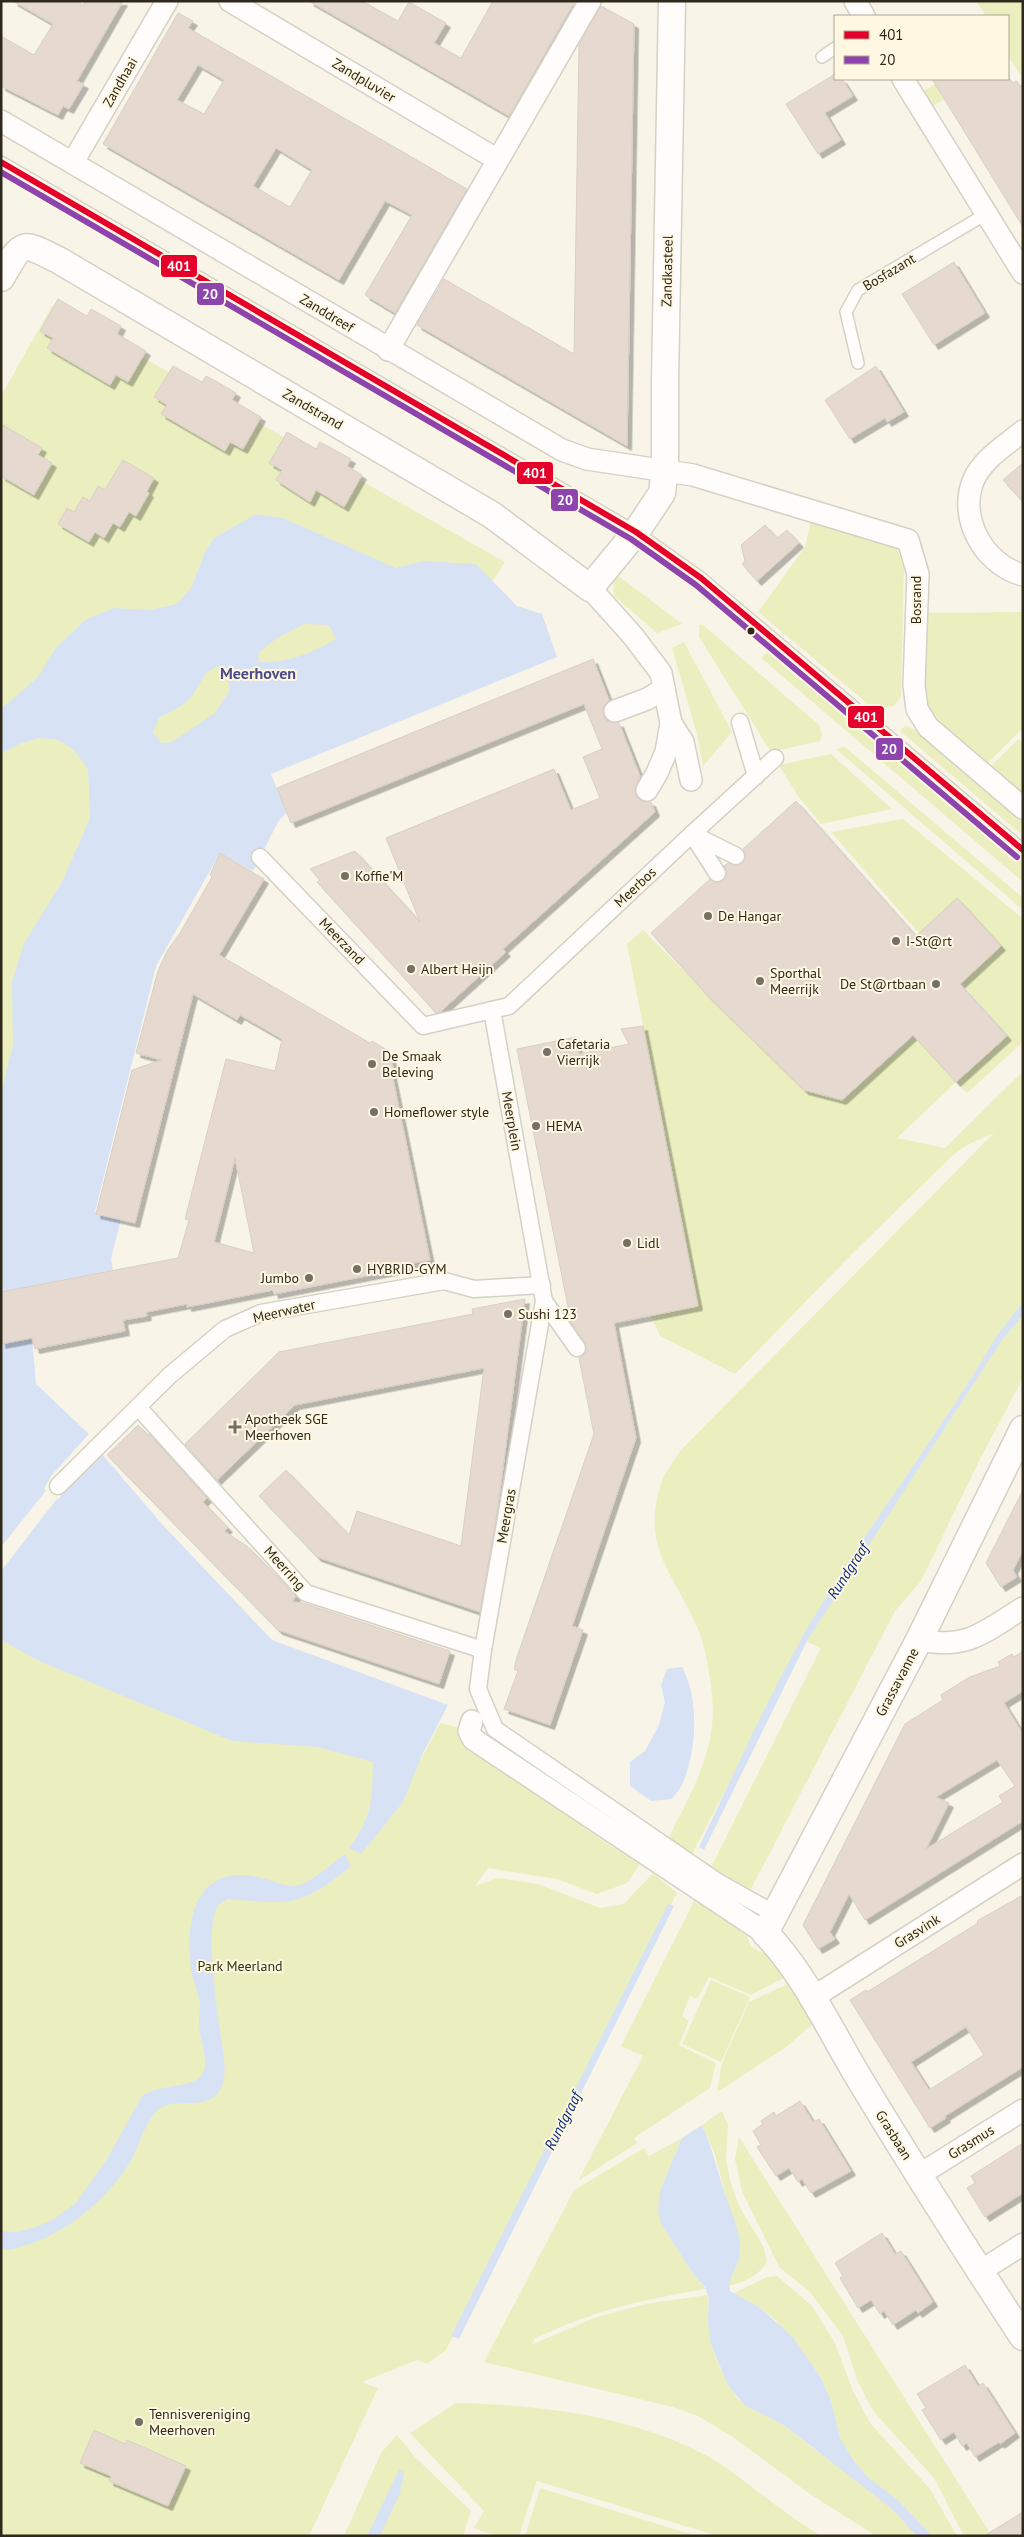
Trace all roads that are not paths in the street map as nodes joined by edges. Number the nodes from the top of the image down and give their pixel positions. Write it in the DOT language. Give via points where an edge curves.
graph roads {
  1 [pos="167,1"];
  2 [pos="230,1"];
  3 [pos="590,1"];
  4 [pos="672,1"];
  5 [pos="855,1"];
  6 [pos="863,15"];
  7 [pos="834,49"];
  8 [pos="822,57"];
  9 [pos="904,80"];
  10 [pos="1,121"];
  11 [pos="498,160"];
  12 [pos="1,162"];
  13 [pos="73,162"];
  14 [pos="986,214"];
  15 [pos="1023,273"];
  16 [pos="1,278"];
  17 [pos="388,350"];
  18 [pos="858,363"];
  19 [pos="1023,431"];
  20 [pos="665,469"];
  21 [pos="636,532"];
  22 [pos="1023,575"];
  23 [pos="590,588"];
  24 [pos="664,689"];
  25 [pos="615,710"];
  26 [pos="740,722"];
  27 [pos="671,723"];
  28 [pos="775,758"];
  29 [pos="756,776"];
  30 [pos="691,780"];
  31 [pos="646,790"];
  32 [pos="1023,808"];
  33 [pos="692,834"];
  34 [pos="1023,850"];
  35 [pos="736,856"];
  36 [pos="260,857"];
  37 [pos="717,873"];
  38 [pos="492,1010"];
  39 [pos="543,1293"];
  40 [pos="577,1348"];
  41 [pos="138,1407"];
  42 [pos="1023,1429"];
  43 [pos="58,1486"];
  44 [pos="1023,1608"];
  45 [pos="919,1640"];
  46 [pos="483,1650"];
  47 [pos="472,1721"];
  48 [pos="1023,1864"];
  49 [pos="770,1924"];
  50 [pos="812,1998"];
  51 [pos="1023,2110"];
  52 [pos="919,2175"];
  53 [pos="1023,2244"];
  54 [pos="979,2272"];
  55 [pos="1023,2337"];
  1 -- 13 [label="street, Zandhaai"];
  2 -- 11 [label="street, Zandpluvier"];
  3 -- 11 [label="street"];
  4 -- 20 [label="street, Zandkasteel"];
  5 -- 6 [label="street"];
  7 -- 8 [label="lane"];
  9 -- 14 [label="street"];
  10 -- 13 [label="street, Zanddreef"];
  11 -- 17 [label="street"];
  12 -- 21 [label="lane"];
  13 -- 17 [label="street, Zanddreef"];
  14 -- 15 [label="street"];
  14 -- 18 [label="lane, Bosfazant" via="858,290 846,312"];
  16 -- 23 [label="street, Zandstrand" via="16,252 25,246 32,246 53,257 492,515"];
  17 -- 20 [label="street, Zanddreef" via="562,450 587,459"];
  19 -- 22 [label="street" via="986,462 974,478 969,507 972,526 980,544 999,565"];
  20 -- 21 [label="street, Zandkasteel" via="662,493"];
  20 -- 32 [label="street, Bosrand" via="908,540 918,574 914,685 917,709 928,727"];
  21 -- 23 [label="street, Zandkasteel"];
  21 -- 34 [label="lane" via="701,578"];
  23 -- 24 [label="street" via="661,673"];
  24 -- 25 [label="street"];
  24 -- 27 [label="street"];
  26 -- 29 [label="street"];
  27 -- 30 [label="street" via="683,742"];
  27 -- 31 [label="street" via="666,752"];
  28 -- 29 [label="street, Meerbos"];
  29 -- 33 [label="street, Meerbos"];
  33 -- 35 [label="street"];
  33 -- 37 [label="street"];
  33 -- 38 [label="street, Meerbos" via="509,1006"];
  36 -- 38 [label="street, Meerzand" via="424,1026"];
  38 -- 39 [label="street, Meerplein"];
  39 -- 40 [label="street"];
  39 -- 41 [label="street, Meerwater" via="474,1289 444,1281 261,1314 225,1329"];
  39 -- 46 [label="street, Meergras"];
  41 -- 43 [label="street, Meerwater"];
  41 -- 46 [label="street, Meerring" via="306,1593"];
  42 -- 45 [label="street, Grassavanne"];
  44 -- 45 [label="street" via="971,1640 939,1644"];
  45 -- 49 [label="street, Grassavanne"];
  46 -- 49 [label="street, Meergras" via="478,1689 494,1729 718,1882"];
  47 -- 49 [label="street" via="469,1731 473,1739"];
  48 -- 50 [label="street, Grasvink"];
  49 -- 50 [label="street, Grasbaan" via="774,1941"];
  50 -- 52 [label="street, Grasbaan"];
  51 -- 52 [label="street, Grasmus"];
  52 -- 54 [label="street, Grasbaan"];
  53 -- 54 [label="street"];
  54 -- 55 [label="street, Grasbaan"];
}
